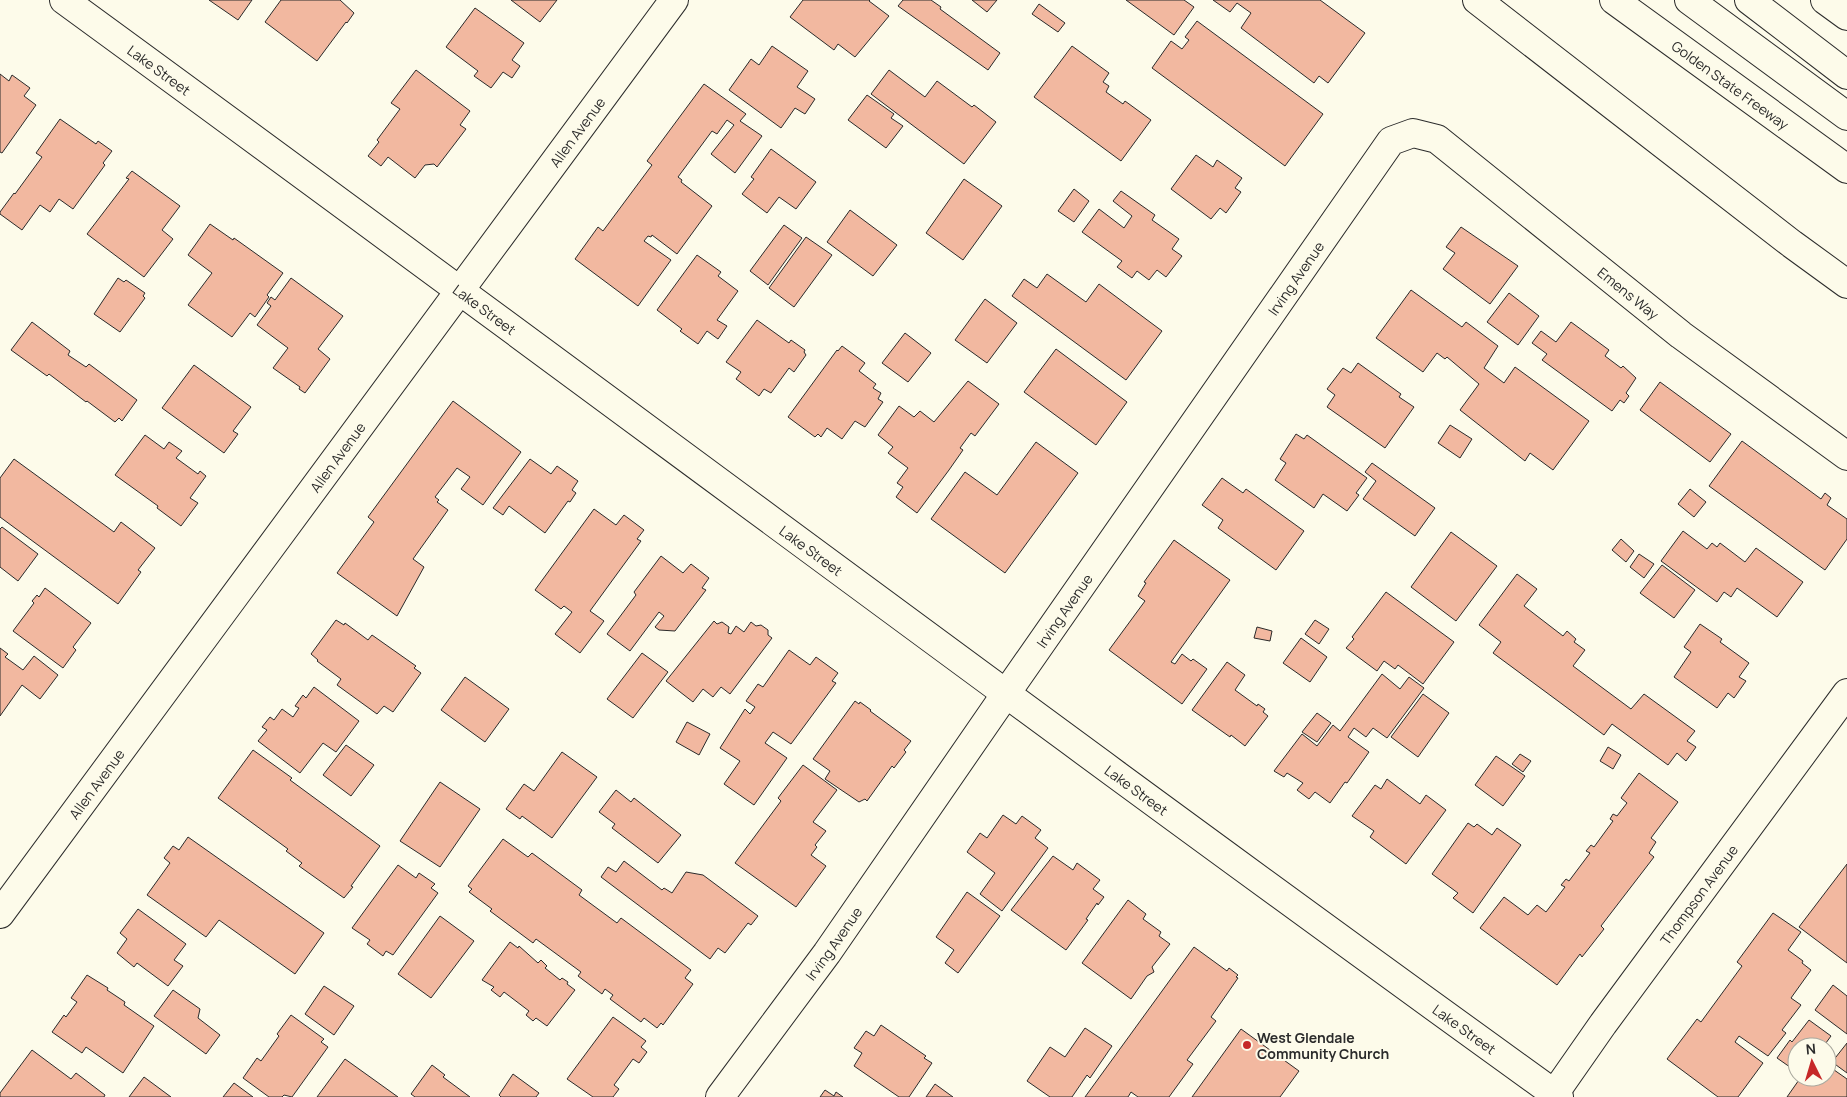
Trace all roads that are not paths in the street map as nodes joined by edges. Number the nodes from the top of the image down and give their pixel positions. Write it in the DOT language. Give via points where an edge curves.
graph roads {
  1 [pos="64,0"];
  2 [pos="674,0"];
  3 [pos="1477,0"];
  4 [pos="1614,0"];
  5 [pos="1689,0"];
  6 [pos="1748,0"];
  7 [pos="1825,0"];
  8 [pos="1847,16"];
  9 [pos="1847,75"];
  10 [pos="1847,116"];
  11 [pos="1413,133"];
  12 [pos="1847,169"];
  13 [pos="1847,284"];
  14 [pos="461,290"];
  15 [pos="1847,456"];
  16 [pos="1847,693"];
  17 [pos="1005,694"];
  18 [pos="0,914"];
  19 [pos="1555,1096"];
  20 [pos="720,1097"];
  1 -- 14 [label="main road, Lake Street"];
  2 -- 14 [label="main road, Allen Avenue"];
  3 -- 13 [label="main road"];
  4 -- 12 [label="main road, Golden State Freeway"];
  5 -- 10 [label="main road"];
  6 -- 9 [label="main road"];
  7 -- 8 [label="main road"];
  11 -- 15 [label="main road, Emens Way" via="1437,139 1681,335"];
  11 -- 17 [label="main road, Irving Avenue" via="1391,141"];
  14 -- 17 [label="main road, Lake Street"];
  14 -- 18 [label="main road, Allen Avenue"];
  16 -- 19 [label="main road, Thompson Avenue" via="1603,1024"];
  17 -- 19 [label="main road, Lake Street"];
  17 -- 20 [label="main road, Irving Avenue" via="828,953"];
}
